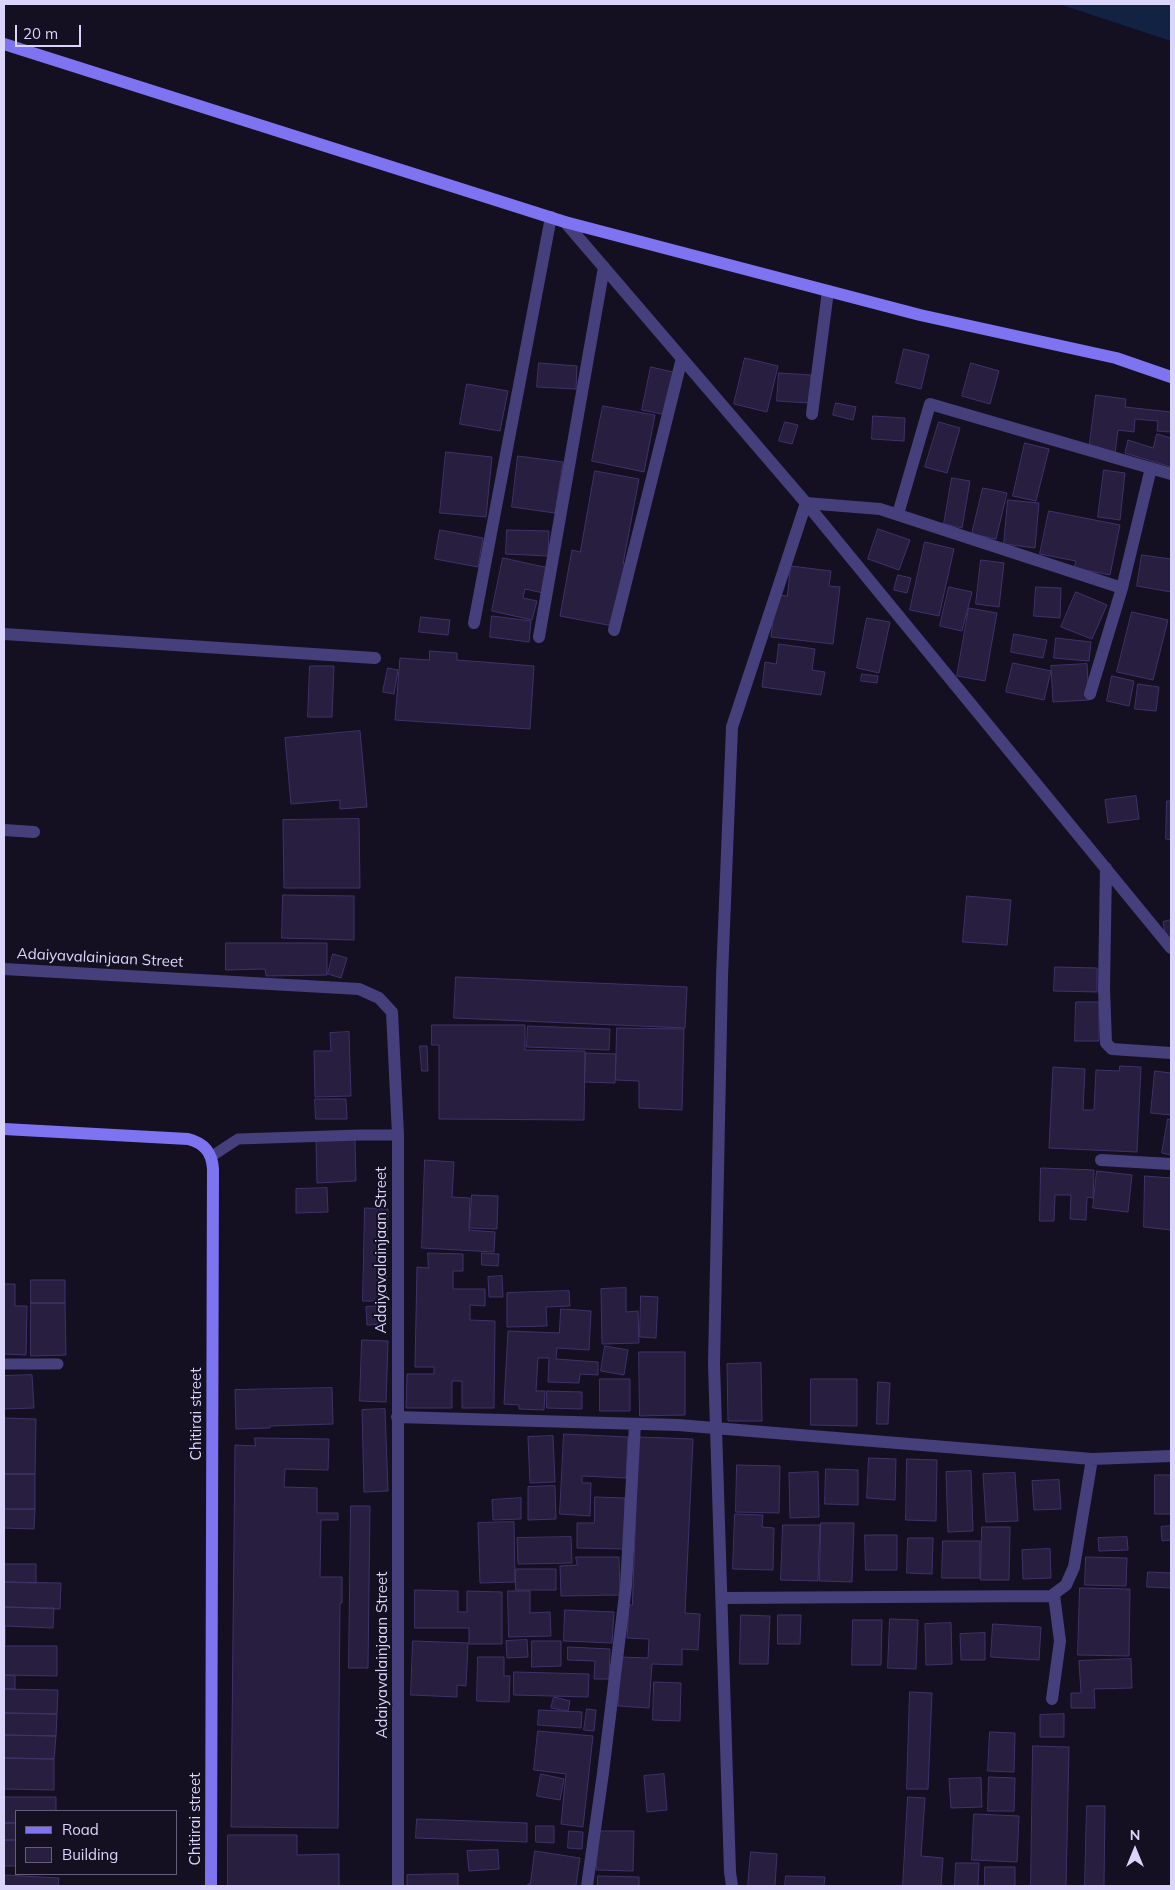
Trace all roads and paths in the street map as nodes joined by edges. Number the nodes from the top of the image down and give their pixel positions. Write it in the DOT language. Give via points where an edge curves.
graph roads {
  1 [pos="4,44"];
  2 [pos="551,217"];
  3 [pos="566,222"];
  4 [pos="604,267"];
  5 [pos="828,291"];
  6 [pos="682,358"];
  7 [pos="1171,377"];
  8 [pos="812,414"];
  9 [pos="1151,468"];
  10 [pos="1171,474"];
  11 [pos="806,503"];
  12 [pos="898,514"];
  13 [pos="1122,588"];
  14 [pos="474,623"];
  15 [pos="614,630"];
  16 [pos="4,634"];
  17 [pos="539,637"];
  18 [pos="375,658"];
  19 [pos="1090,694"];
  20 [pos="4,830"];
  21 [pos="34,832"];
  22 [pos="1106,868"];
  23 [pos="1171,948"];
  24 [pos="4,969"];
  25 [pos="1171,1052"];
  26 [pos="4,1129"];
  27 [pos="398,1135"];
  28 [pos="212,1156"];
  29 [pos="1101,1160"];
  30 [pos="1171,1164"];
  31 [pos="4,1364"];
  32 [pos="58,1364"];
  33 [pos="397,1417"];
  34 [pos="635,1424"];
  35 [pos="717,1428"];
  36 [pos="1171,1456"];
  37 [pos="1092,1459"];
  38 [pos="1054,1595"];
  39 [pos="723,1598"];
  40 [pos="1052,1699"];
  41 [pos="211,1886"];
  42 [pos="398,1886"];
  43 [pos="587,1886"];
  44 [pos="732,1886"];
  1 -- 2 [label="main road"];
  2 -- 3 [label="main road"];
  2 -- 14 [label="street"];
  3 -- 4 [label="street"];
  3 -- 5 [label="main road"];
  4 -- 6 [label="street"];
  4 -- 17 [label="street"];
  5 -- 7 [label="main road" via="920,315 1116,358"];
  5 -- 8 [label="street"];
  6 -- 11 [label="street"];
  6 -- 15 [label="street"];
  9 -- 10 [label="street"];
  9 -- 12 [label="street" via="930,404"];
  9 -- 13 [label="street"];
  11 -- 12 [label="street" via="880,509"];
  11 -- 22 [label="street"];
  11 -- 35 [label="street" via="732,726 721,987 714,1364"];
  12 -- 13 [label="street"];
  13 -- 19 [label="street"];
  16 -- 18 [label="street"];
  20 -- 21 [label="street"];
  22 -- 23 [label="street"];
  22 -- 25 [label="street" via="1106,1043 1112,1049"];
  24 -- 27 [label="street, Adaiyavalainjaan Street" via="364,990 384,1002 393,1015"];
  26 -- 28 [label="main road" via="188,1139 203,1146"];
  27 -- 28 [label="lane" via="238,1139"];
  27 -- 33 [label="street, Adaiyavalainjaan Street"];
  28 -- 41 [label="main road, Chitirai street"];
  29 -- 30 [label="street"];
  31 -- 32 [label="lane"];
  33 -- 34 [label="street"];
  33 -- 42 [label="street, Adaiyavalainjaan Street"];
  34 -- 35 [label="street"];
  34 -- 43 [label="street" via="626,1586"];
  35 -- 37 [label="street"];
  35 -- 39 [label="street"];
  36 -- 37 [label="street"];
  37 -- 38 [label="street" via="1074,1567 1066,1585"];
  38 -- 39 [label="street"];
  38 -- 40 [label="street" via="1060,1642"];
  39 -- 44 [label="street"];
}
